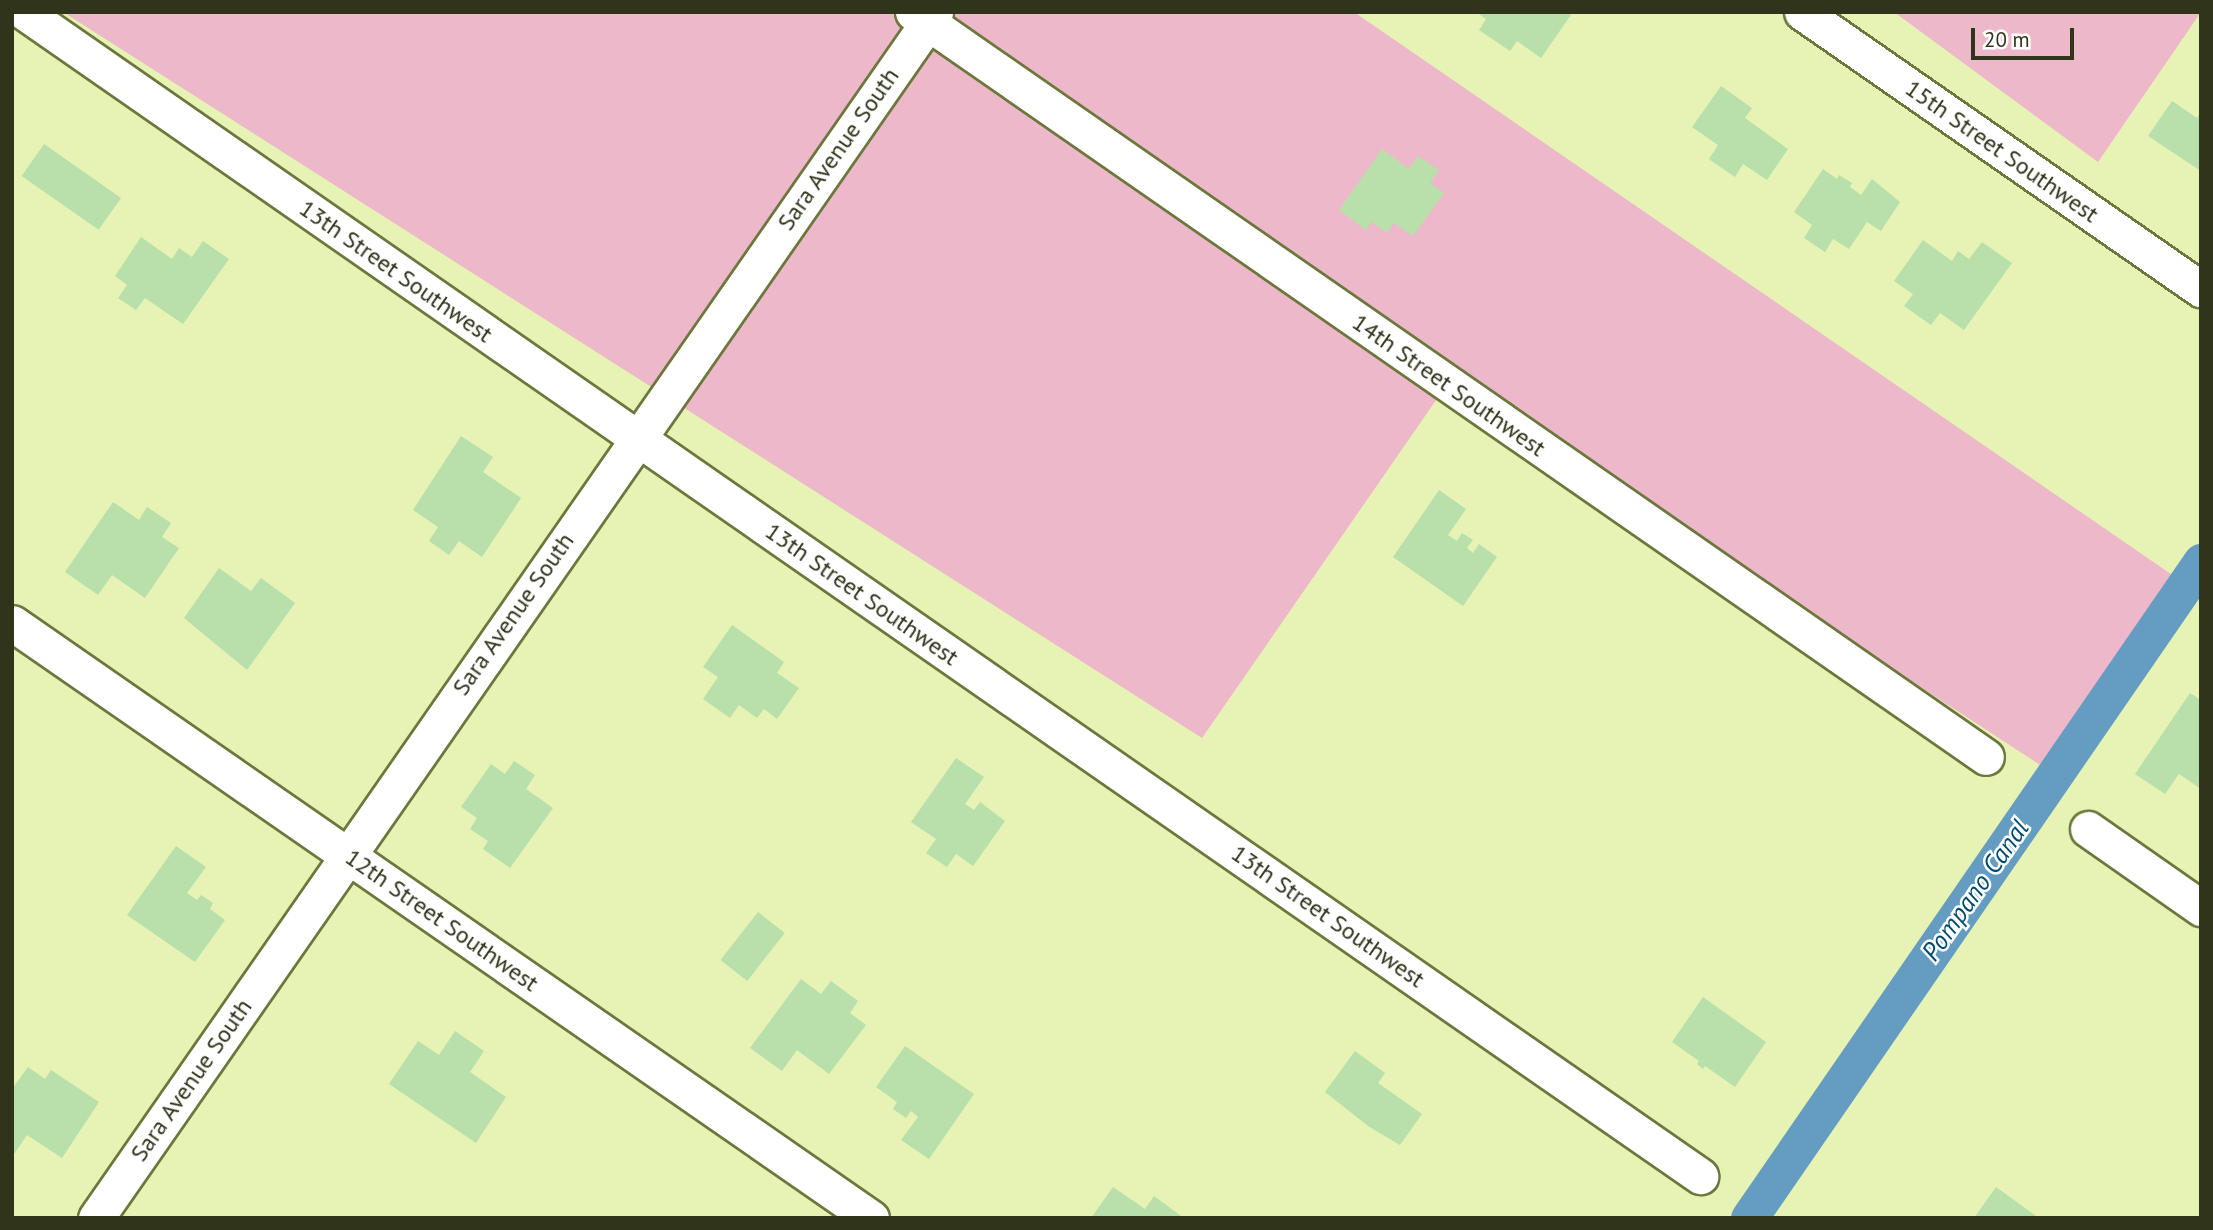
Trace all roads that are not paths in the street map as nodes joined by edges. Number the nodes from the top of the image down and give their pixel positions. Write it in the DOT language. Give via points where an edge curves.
graph roads {
  1 [pos="24,12"];
  2 [pos="1802,12"];
  3 [pos="925,16"];
  4 [pos="2201,289"];
  5 [pos="636,437"];
  6 [pos="12,623"];
  7 [pos="1986,757"];
  8 [pos="2088,829"];
  9 [pos="347,854"];
  10 [pos="2201,908"];
  11 [pos="1700,1176"];
  12 [pos="96,1218"];
  13 [pos="872,1218"];
  1 -- 5 [label="street, 13th Street Southwest"];
  2 -- 4 [label="street, 15th Street Southwest"];
  3 -- 5 [label="street, Sara Avenue South"];
  3 -- 7 [label="street, 14th Street Southwest"];
  5 -- 9 [label="street, Sara Avenue South"];
  5 -- 11 [label="street, 13th Street Southwest"];
  6 -- 9 [label="street, 12th Street Southwest"];
  8 -- 10 [label="street"];
  9 -- 12 [label="street, Sara Avenue South"];
  9 -- 13 [label="street, 12th Street Southwest"];
}
